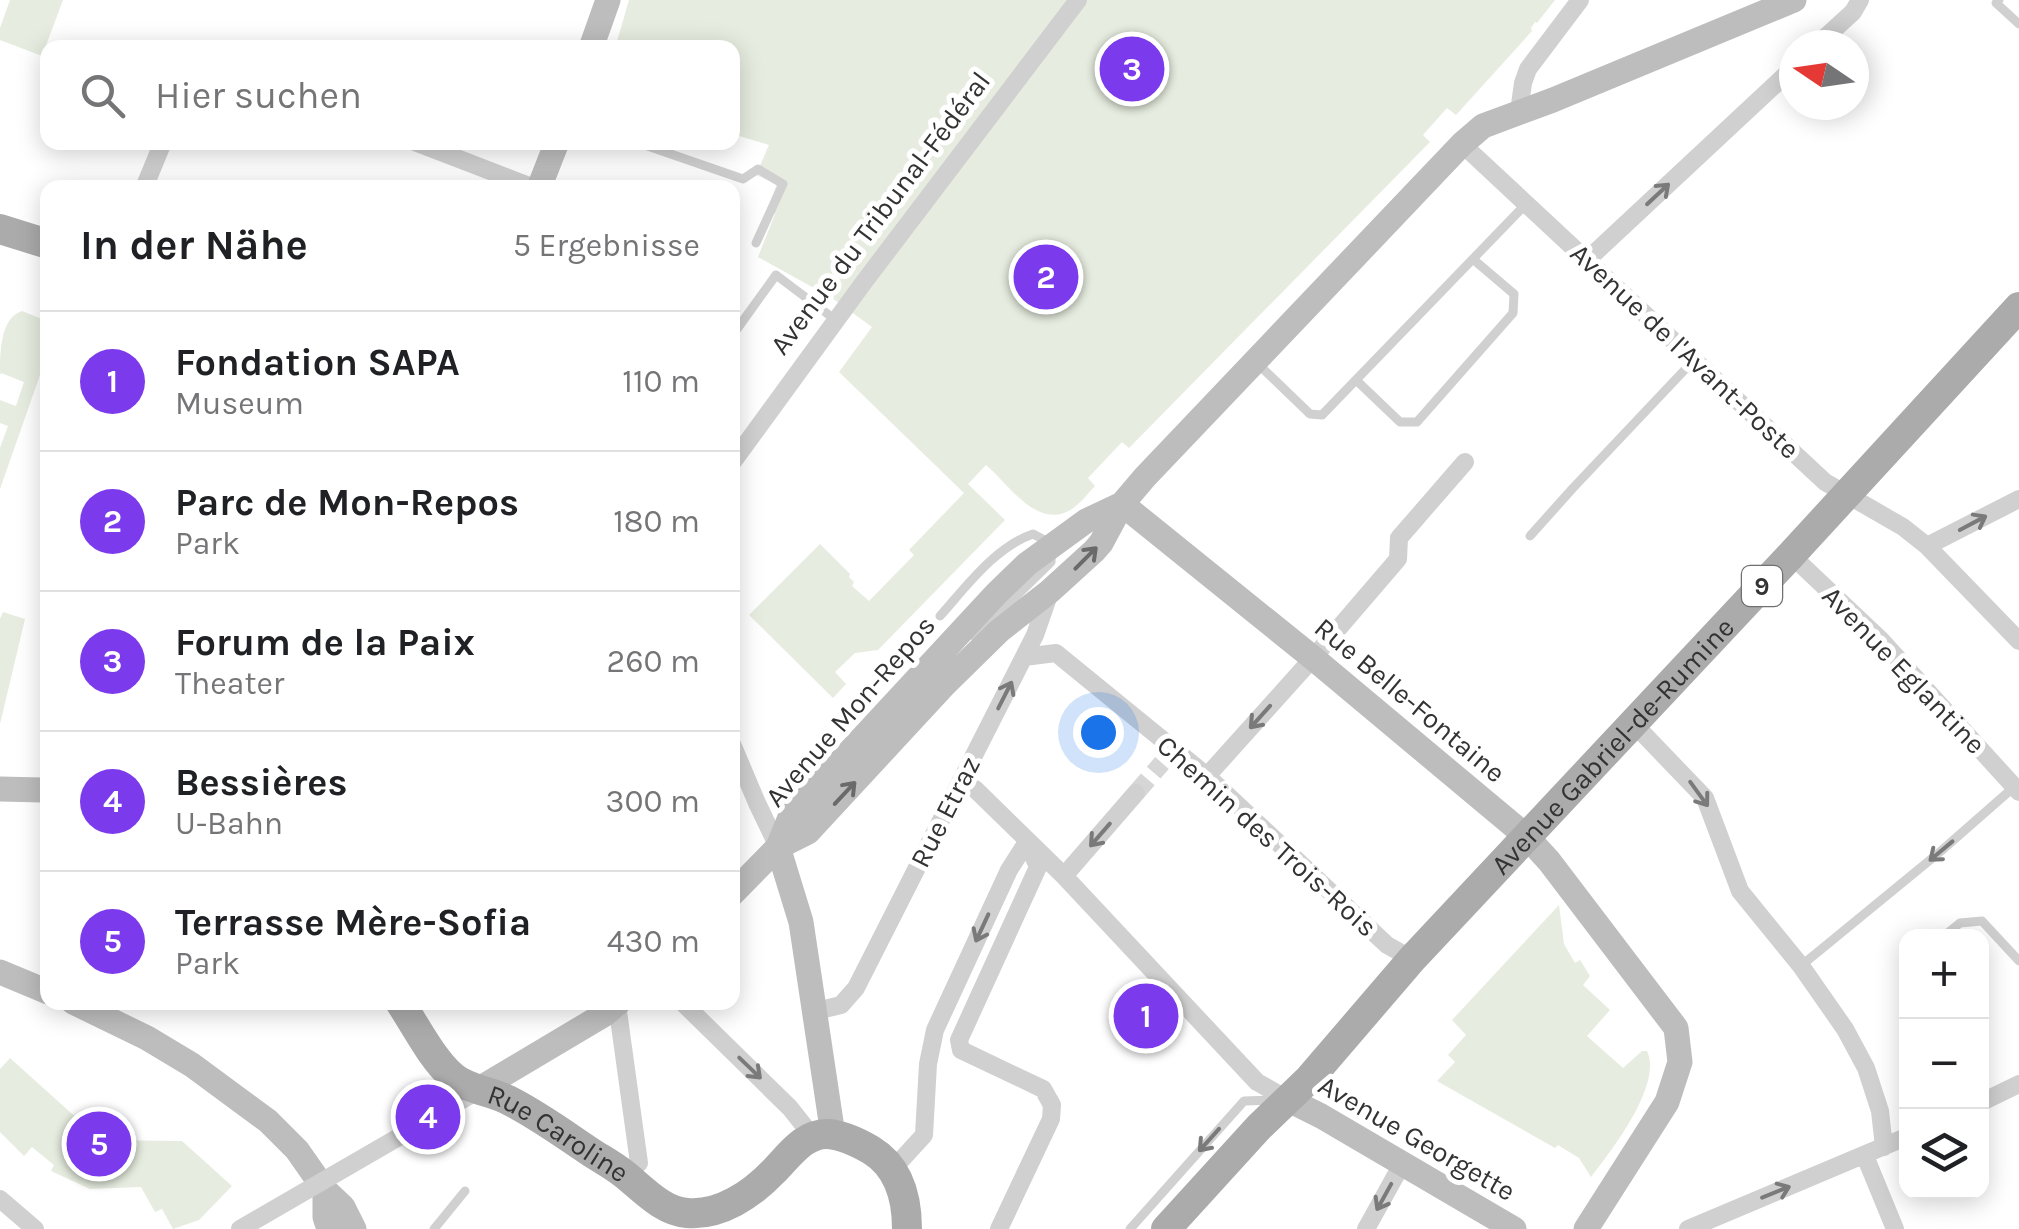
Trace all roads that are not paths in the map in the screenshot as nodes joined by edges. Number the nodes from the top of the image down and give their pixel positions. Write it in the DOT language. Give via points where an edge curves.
graph roads {
  1 [pos="608,0"];
  2 [pos="1078,0"];
  3 [pos="1580,0"];
  4 [pos="1794,0"];
  5 [pos="1860,0"];
  6 [pos="1999,0"];
  7 [pos="2019,24"];
  8 [pos="1833,30"];
  9 [pos="594,40"];
  10 [pos="1779,80"];
  11 [pos="1519,112"];
  12 [pos="1462,144"];
  13 [pos="160,150"];
  14 [pos="436,150"];
  15 [pos="553,150"];
  16 [pos="658,150"];
  17 [pos="675,156"];
  18 [pos="670,170"];
  19 [pos="147,180"];
  20 [pos="516,180"];
  21 [pos="540,180"];
  22 [pos="1526,204"];
  23 [pos="0,228"];
  24 [pos="40,241"];
  25 [pos="756,243"];
  26 [pos="1474,260"];
  27 [pos="1587,260"];
  28 [pos="2019,307"];
  29 [pos="836,320"];
  30 [pos="740,325"];
  31 [pos="1694,360"];
  32 [pos="1254,361"];
  33 [pos="1356,380"];
  34 [pos="740,453"];
  35 [pos="1466,462"];
  36 [pos="1847,494"];
  37 [pos="2019,499"];
  38 [pos="1122,504"];
  39 [pos="1530,536"];
  40 [pos="1052,544"];
  41 [pos="1927,546"];
  42 [pos="1791,555"];
  43 [pos="1050,591"];
  44 [pos="2019,642"];
  45 [pos="949,644"];
  46 [pos="1024,657"];
  47 [pos="1313,658"];
  48 [pos="945,684"];
  49 [pos="1633,723"];
  50 [pos="740,763"];
  51 [pos="1207,776"];
  52 [pos="961,782"];
  53 [pos="0,789"];
  54 [pos="2017,789"];
  55 [pos="40,790"];
  56 [pos="1136,793"];
  57 [pos="1526,837"];
  58 [pos="1027,842"];
  59 [pos="778,846"];
  60 [pos="1064,876"];
  61 [pos="740,886"];
  62 [pos="1953,929"];
  63 [pos="1412,959"];
  64 [pos="2019,961"];
  65 [pos="1801,966"];
  66 [pos="0,972"];
  67 [pos="40,989"];
  68 [pos="90,1010"];
  69 [pos="405,1010"];
  70 [pos="607,1010"];
  71 [pos="619,1010"];
  72 [pos="690,1010"];
  73 [pos="816,1011"];
  74 [pos="2019,1084"];
  75 [pos="480,1089"];
  76 [pos="1989,1099"];
  77 [pos="1289,1100"];
  78 [pos="823,1136"];
  79 [pos="1899,1140"];
  80 [pos="1884,1147"];
  81 [pos="1864,1156"];
  82 [pos="640,1163"];
  83 [pos="1402,1164"];
  84 [pos="892,1170"];
  85 [pos="325,1190"];
  86 [pos="465,1190"];
  87 [pos="0,1199"];
  88 [pos="685,1221"];
  89 [pos="1178,1226"];
  90 [pos="35,1229"];
  91 [pos="240,1229"];
  92 [pos="329,1229"];
  93 [pos="354,1229"];
  94 [pos="434,1229"];
  95 [pos="907,1229"];
  96 [pos="999,1229"];
  97 [pos="1130,1229"];
  98 [pos="1366,1229"];
  99 [pos="1514,1229"];
  100 [pos="1586,1229"];
  101 [pos="1688,1229"];
  102 [pos="1896,1229"];
  1 -- 9 [label="main road"];
  2 -- 29 [label="street, Avenue du Tribunal-Fédéral"];
  3 -- 11 [label="street" via="1528,69"];
  4 -- 11 [label="main road, Avenue Mon-Repos"];
  5 -- 8 [label="street"];
  6 -- 7 [label="lane"];
  27 -- 10 [label="street, one-way"];
  11 -- 12 [label="main road, Avenue Mon-Repos"];
  12 -- 22 [label="street, Avenue de l'Avant-Poste"];
  12 -- 32 [label="main road, Avenue Mon-Repos"];
  13 -- 19 [label="street"];
  14 -- 20 [label="street"];
  15 -- 21 [label="main road"];
  16 -- 17 [label="lane"];
  17 -- 18 [label="lane"];
  17 -- 25 [label="lane" via="743,179 758,169 783,184"];
  22 -- 26 [label="lane"];
  22 -- 27 [label="street, Avenue de l'Avant-Poste"];
  23 -- 24 [label="main road"];
  26 -- 33 [label="lane"];
  26 -- 33 [label="lane" via="1514,294 1513,313 1417,422 1400,422"];
  27 -- 31 [label="street, Avenue de l'Avant-Poste"];
  28 -- 36 [label="main road, Avenue Gabriel-de-Rumine / 9"];
  29 -- 30 [label="lane" via="776,276"];
  29 -- 34 [label="street, Avenue du Tribunal-Fédéral"];
  31 -- 36 [label="street, Avenue de l'Avant-Poste" via="1825,482"];
  31 -- 39 [label="lane"];
  32 -- 33 [label="lane" via="1310,414 1322,414"];
  32 -- 38 [label="main road, Avenue Mon-Repos"];
  35 -- 47 [label="street" via="1399,538 1398,559"];
  36 -- 41 [label="street, Avenue de l'Avant-Poste"];
  36 -- 42 [label="main road, Avenue Gabriel-de-Rumine / 9"];
  41 -- 37 [label="street, one-way"];
  38 -- 40 [label="main road, Avenue Mon-Repos"];
  43 -- 38 [label="main road, Avenue Mon-Repos, one-way" via="1101,543"];
  38 -- 47 [label="main road, Rue Belle-Fontaine"];
  40 -- 45 [label="main road, Avenue Mon-Repos"];
  40 -- 45 [label="lane" via="1033,534 1015,540 975,578 939,614"];
  40 -- 48 [label="lane" via="1051,562 969,644"];
  41 -- 44 [label="street, Avenue de l'Avant-Poste"];
  42 -- 49 [label="main road, Avenue Gabriel-de-Rumine / 9"];
  42 -- 54 [label="street, Avenue Eglantine" via="1881,640"];
  43 -- 46 [label="street, Rue Etraz"];
  43 -- 48 [label="main road, Avenue Mon-Repos"];
  45 -- 59 [label="main road, Avenue Mon-Repos" via="791,815"];
  46 -- 51 [label="street, Chemin des Trois-Rois" via="1056,652 1168,756"];
  52 -- 46 [label="street, Rue Etraz, one-way"];
  47 -- 51 [label="street, one-way"];
  47 -- 57 [label="main road, Rue Belle-Fontaine"];
  59 -- 48 [label="main road, Avenue Mon-Repos, one-way" via="808,832"];
  49 -- 57 [label="main road, Avenue Gabriel-de-Rumine / 9"];
  49 -- 65 [label="street, one-way" via="1705,798 1740,891"];
  50 -- 59 [label="street"];
  51 -- 63 [label="street, Chemin des Trois-Rois" via="1387,944"];
  52 -- 58 [label="street"];
  52 -- 73 [label="street, Rue Etraz" via="856,988 841,1005"];
  53 -- 55 [label="main road"];
  54 -- 65 [label="lane, Avenue Eglantine, one-way"];
  56 -- 60 [label="street, one-way"];
  57 -- 63 [label="main road, Avenue Gabriel-de-Rumine / 9"];
  57 -- 100 [label="main road, Rue Belle-Fontaine" via="1676,1028 1680,1062 1667,1102"];
  58 -- 60 [label="street"];
  58 -- 84 [label="street, one-way" via="934,1030 924,1134"];
  58 -- 96 [label="street" via="1038,867 959,1040 962,1050 1043,1090 1052,1106"];
  59 -- 61 [label="main road"];
  59 -- 73 [label="main road"];
  60 -- 77 [label="street" via="1258,1082"];
  62 -- 64 [label="lane" via="1982,920"];
  63 -- 77 [label="main road, Avenue Gabriel-de-Rumine / 9"];
  65 -- 80 [label="street" via="1866,1068"];
  66 -- 67 [label="main road"];
  68 -- 85 [label="main road" via="148,1038 233,1094 297,1150"];
  69 -- 75 [label="main road, Rue Caroline" via="444,1070"];
  70 -- 75 [label="main road"];
  71 -- 82 [label="street"];
  72 -- 78 [label="street, one-way"];
  73 -- 78 [label="main road"];
  74 -- 76 [label="street"];
  75 -- 88 [label="main road, Rue Caroline" via="506,1098"];
  75 -- 91 [label="street, bridge"];
  77 -- 83 [label="main road, Avenue Georgette"];
  77 -- 89 [label="main road, 9"];
  77 -- 97 [label="lane, one-way" via="1244,1100"];
  78 -- 84 [label="main road" via="854,1142"];
  78 -- 88 [label="main road" via="800,1144 746,1194"];
  79 -- 80 [label="street"];
  80 -- 81 [label="street"];
  101 -- 81 [label="street, one-way"];
  81 -- 102 [label="street"];
  83 -- 98 [label="street, one-way"];
  83 -- 99 [label="main road, Avenue Georgette"];
  84 -- 95 [label="main road" via="903,1192"];
  85 -- 92 [label="main road"];
  85 -- 93 [label="main road"];
  86 -- 94 [label="lane"];
  87 -- 90 [label="street"];
}
